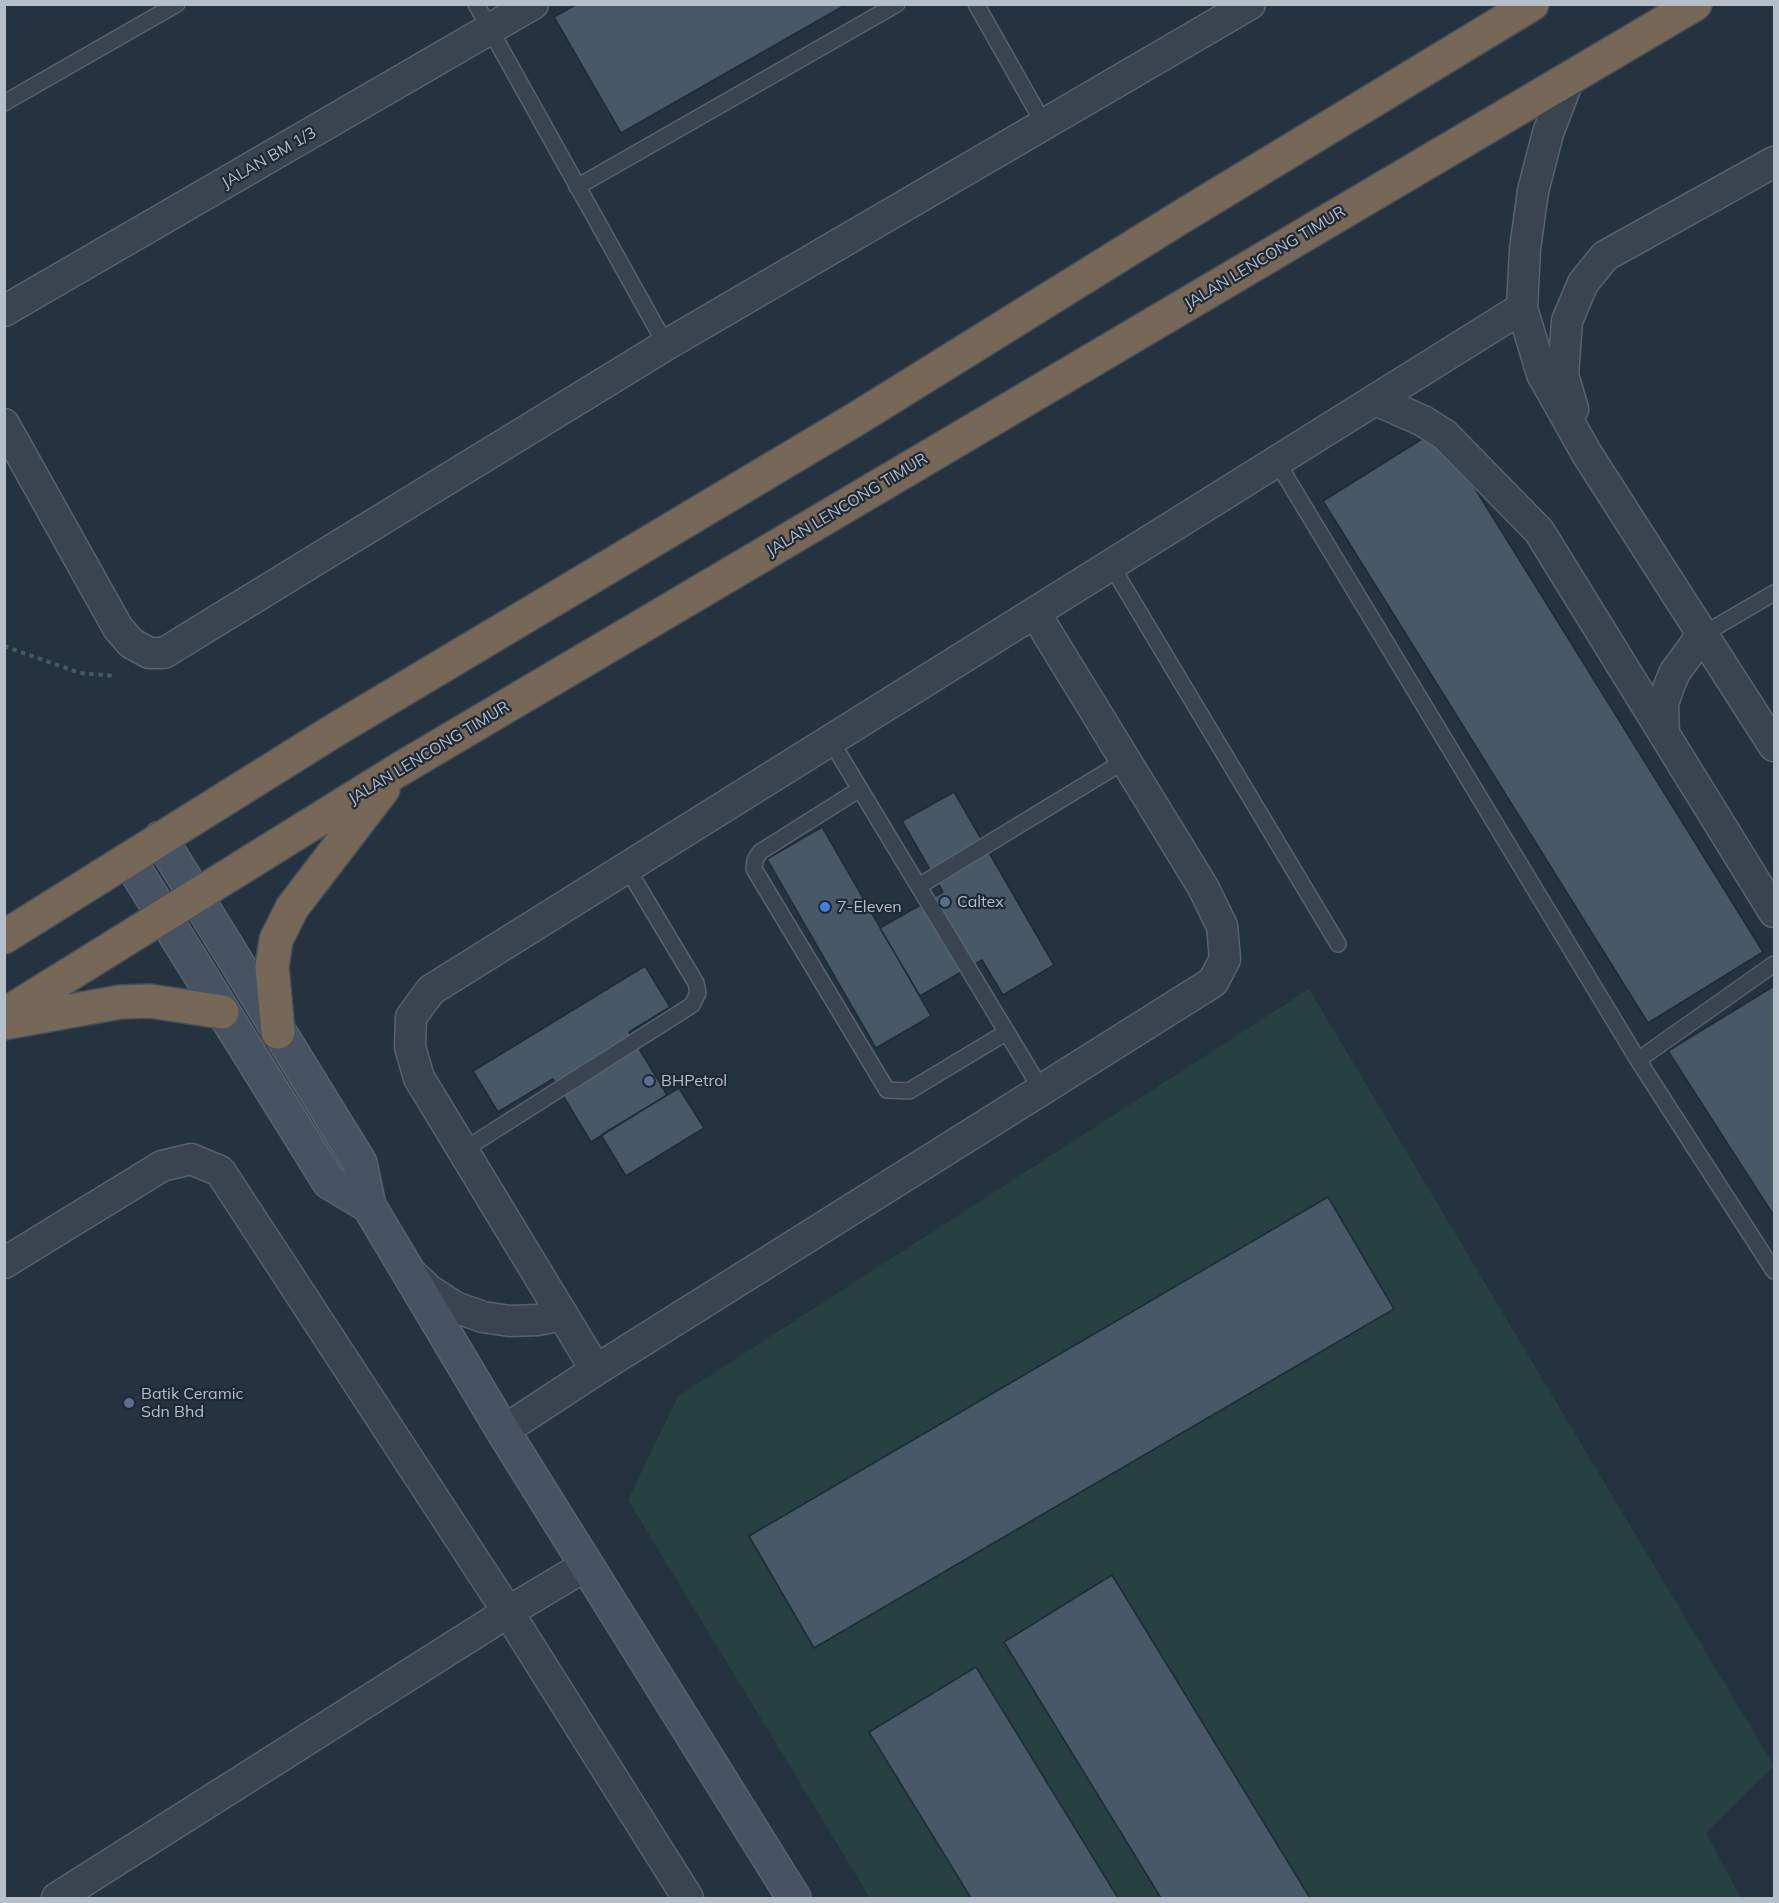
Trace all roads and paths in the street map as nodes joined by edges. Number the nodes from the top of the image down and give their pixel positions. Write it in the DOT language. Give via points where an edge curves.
graph roads {
  1 [pos="177,4"];
  2 [pos="533,4"];
  3 [pos="897,4"];
  4 [pos="976,4"];
  5 [pos="1250,4"];
  6 [pos="1532,4"];
  7 [pos="1695,4"];
  8 [pos="483,17"];
  9 [pos="1569,78"];
  10 [pos="4,103"];
  11 [pos="1044,124"];
  12 [pos="1774,162"];
  13 [pos="578,188"];
  14 [pos="1522,308"];
  15 [pos="4,311"];
  16 [pos="666,345"];
  17 [pos="1376,400"];
  18 [pos="4,424"];
  19 [pos="1587,453"];
  20 [pos="1276,462"];
  21 [pos="1111,565"];
  22 [pos="1774,593"];
  23 [pos="1035,613"];
  24 [pos="1702,635"];
  25 [pos="4,646"];
  26 [pos="123,677"];
  27 [pos="1664,734"];
  28 [pos="831,741"];
  29 [pos="1774,746"];
  30 [pos="1126,760"];
  31 [pos="400,769"];
  32 [pos="860,789"];
  33 [pos="160,838"];
  34 [pos="129,860"];
  35 [pos="627,868"];
  36 [pos="919,886"];
  37 [pos="196,897"];
  38 [pos="1774,912"];
  39 [pos="163,917"];
  40 [pos="4,937"];
  41 [pos="1338,944"];
  42 [pos="1774,964"];
  43 [pos="222,1012"];
  44 [pos="4,1015"];
  45 [pos="4,1023"];
  46 [pos="278,1032"];
  47 [pos="1007,1032"];
  48 [pos="1638,1060"];
  49 [pos="1041,1089"];
  50 [pos="462,1151"];
  51 [pos="369,1206"];
  52 [pos="4,1263"];
  53 [pos="406,1269"];
  54 [pos="1774,1271"];
  55 [pos="563,1315"];
  56 [pos="596,1370"];
  57 [pos="503,1431"];
  58 [pos="585,1566"];
  59 [pos="508,1611"];
  60 [pos="57,1899"];
  61 [pos="688,1899"];
  62 [pos="794,1899"];
  1 -- 10 [label="lane"];
  2 -- 8 [label="street, JALAN BM 1/3"];
  3 -- 13 [label="lane"];
  4 -- 11 [label="lane"];
  5 -- 11 [label="street"];
  6 -- 33 [label="highway" via="856,419"];
  7 -- 9 [label="highway, JALAN LENCONG TIMUR"];
  8 -- 13 [label="lane"];
  8 -- 15 [label="street, JALAN BM 1/3"];
  9 -- 14 [label="street" via="1548,133 1533,190"];
  9 -- 31 [label="highway, JALAN LENCONG TIMUR"];
  11 -- 16 [label="street"];
  12 -- 19 [label="street" via="1605,256 1583,283 1567,321 1563,375"];
  13 -- 16 [label="lane"];
  14 -- 17 [label="street"];
  14 -- 19 [label="street" via="1542,374"];
  16 -- 18 [label="street" via="164,653 149,653 131,643 118,628"];
  17 -- 20 [label="street"];
  17 -- 27 [label="street" via="1445,435 1539,531"];
  19 -- 24 [label="street"];
  20 -- 21 [label="street"];
  20 -- 48 [label="lane"];
  21 -- 23 [label="street"];
  21 -- 41 [label="lane"];
  22 -- 24 [label="lane"];
  23 -- 28 [label="street"];
  23 -- 30 [label="street"];
  24 -- 27 [label="street" via="1669,686 1663,704"];
  24 -- 29 [label="street"];
  25 -- 26 [label="path" via="80,673"];
  27 -- 38 [label="street"];
  28 -- 32 [label="lane"];
  28 -- 35 [label="street"];
  30 -- 36 [label="lane"];
  30 -- 49 [label="street" via="1203,887 1222,926 1225,959 1213,982"];
  31 -- 37 [label="highway, JALAN LENCONG TIMUR"];
  31 -- 46 [label="highway" via="316,873 276,939 272,967"];
  32 -- 36 [label="lane"];
  32 -- 47 [label="lane" via="760,852 754,869 887,1090 909,1091"];
  33 -- 34 [label="highway"];
  33 -- 37 [label="street"];
  34 -- 39 [label="street"];
  34 -- 40 [label="highway"];
  35 -- 50 [label="street" via="431,990 411,1017 410,1047 419,1078"];
  35 -- 50 [label="lane" via="696,983 698,993 692,1005"];
  36 -- 47 [label="lane"];
  37 -- 39 [label="highway, JALAN LENCONG TIMUR"];
  37 -- 46 [label="street"];
  39 -- 43 [label="street"];
  39 -- 44 [label="highway, JALAN LENCONG TIMUR"];
  42 -- 48 [label="lane"];
  43 -- 45 [label="highway" via="150,1000"];
  43 -- 51 [label="street" via="329,1182"];
  46 -- 51 [label="street" via="360,1163"];
  47 -- 49 [label="lane"];
  48 -- 54 [label="lane"];
  49 -- 56 [label="street"];
  50 -- 55 [label="street"];
  51 -- 53 [label="street"];
  52 -- 59 [label="street" via="162,1166 191,1159 220,1171"];
  53 -- 55 [label="street" via="429,1290 483,1317 510,1321"];
  53 -- 57 [label="street"];
  55 -- 56 [label="street"];
  56 -- 57 [label="street"];
  57 -- 58 [label="street"];
  58 -- 59 [label="street"];
  58 -- 62 [label="street"];
  59 -- 60 [label="street"];
  59 -- 61 [label="street"];
}
